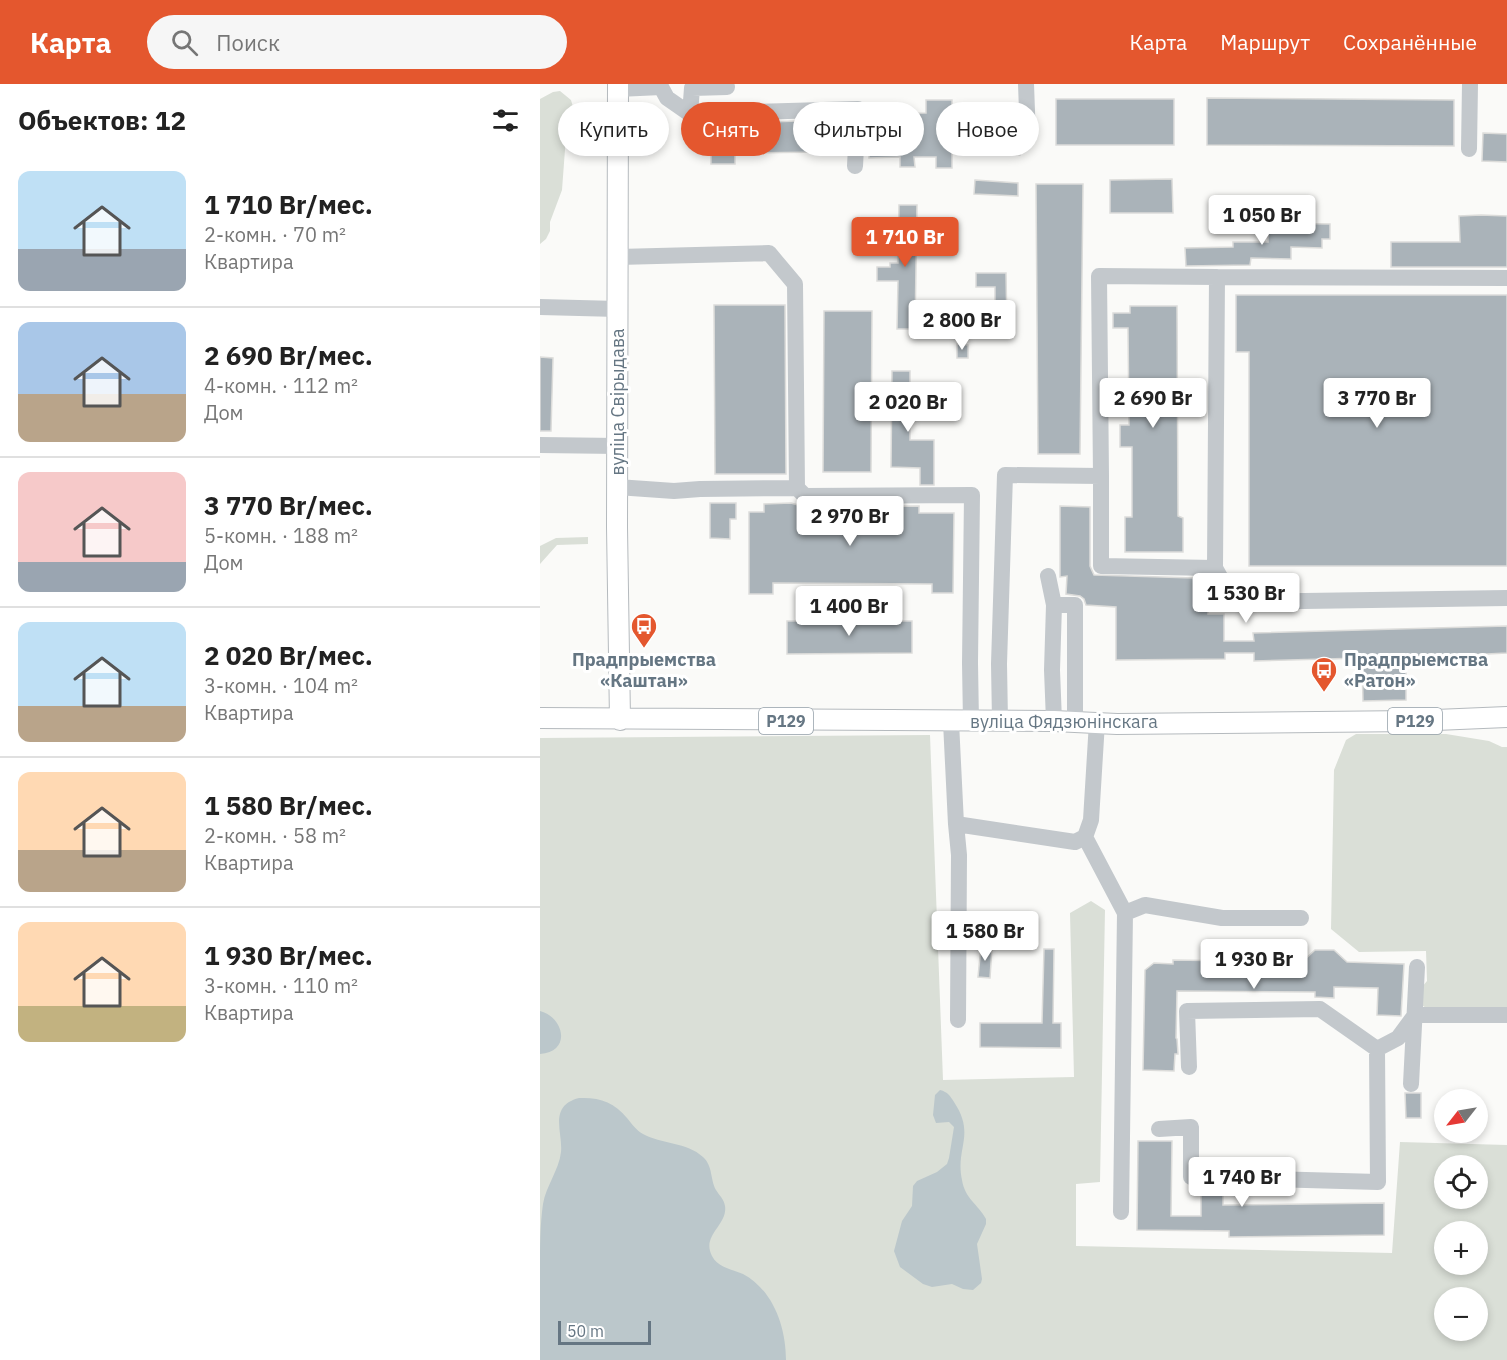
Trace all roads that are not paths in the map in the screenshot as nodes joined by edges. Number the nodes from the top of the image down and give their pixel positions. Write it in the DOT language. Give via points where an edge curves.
graph roads {
  1 [pos="1026,84"];
  2 [pos="1470,84"];
  3 [pos="618,87"];
  4 [pos="727,87"];
  5 [pos="691,102"];
  6 [pos="1027,102"];
  7 [pos="681,108"];
  8 [pos="781,112"];
  9 [pos="1469,149"];
  10 [pos="855,166"];
  11 [pos="618,257"];
  12 [pos="1217,277"];
  13 [pos="1507,278"];
  14 [pos="540,307"];
  15 [pos="618,309"];
  16 [pos="540,445"];
  17 [pos="618,446"];
  18 [pos="1101,476"];
  19 [pos="617,488"];
  20 [pos="797,488"];
  21 [pos="1215,568"];
  22 [pos="1048,576"];
  23 [pos="1507,598"];
  24 [pos="1054,605"];
  25 [pos="1507,717"];
  26 [pos="540,718"];
  27 [pos="620,720"];
  28 [pos="1000,721"];
  29 [pos="1054,721"];
  30 [pos="1075,721"];
  31 [pos="951,722"];
  32 [pos="971,722"];
  33 [pos="1097,722"];
  34 [pos="956,824"];
  35 [pos="1084,837"];
  36 [pos="1125,913"];
  37 [pos="1301,918"];
  38 [pos="1417,967"];
  39 [pos="1415,1015"];
  40 [pos="1507,1015"];
  41 [pos="958,1020"];
  42 [pos="1377,1049"];
  43 [pos="1189,1067"];
  44 [pos="1411,1084"];
  45 [pos="1159,1129"];
  46 [pos="1121,1212"];
  1 -- 6 [label="lane"];
  2 -- 9 [label="lane"];
  3 -- 7 [label="lane" via="661,87 667,98"];
  3 -- 11 [label="main road, вуліца Свірыдава"];
  4 -- 5 [label="lane" via="692,88"];
  8 -- 10 [label="lane" via="858,110"];
  11 -- 15 [label="main road, вуліца Свірыдава"];
  11 -- 20 [label="lane" via="769,253 795,284"];
  12 -- 13 [label="lane"];
  12 -- 18 [label="lane" via="1099,276"];
  12 -- 21 [label="lane"];
  14 -- 15 [label="lane"];
  15 -- 17 [label="main road, вуліца Свірыдава"];
  16 -- 17 [label="lane"];
  17 -- 19 [label="main road, вуліца Свірыдава"];
  18 -- 21 [label="lane" via="1101,566"];
  18 -- 28 [label="lane" via="1005,475"];
  19 -- 20 [label="lane"];
  19 -- 27 [label="main road, вуліца Свірыдава"];
  20 -- 32 [label="lane" via="805,496 972,495"];
  21 -- 23 [label="lane" via="1233,602"];
  22 -- 24 [label="lane"];
  24 -- 29 [label="lane"];
  24 -- 30 [label="lane" via="1075,605"];
  25 -- 33 [label="main road, вуліца Фядзюнінскага / Р129"];
  26 -- 27 [label="main road, Р129"];
  27 -- 31 [label="main road, вуліца Фядзюнінскага / Р129"];
  28 -- 29 [label="main road, вуліца Фядзюнінскага / Р129"];
  28 -- 32 [label="main road, вуліца Фядзюнінскага / Р129"];
  29 -- 30 [label="main road, вуліца Фядзюнінскага / Р129"];
  30 -- 33 [label="main road, вуліца Фядзюнінскага / Р129"];
  31 -- 32 [label="main road, вуліца Фядзюнінскага / Р129"];
  31 -- 34 [label="lane"];
  33 -- 35 [label="lane" via="1091,820"];
  34 -- 35 [label="lane" via="1075,842"];
  34 -- 41 [label="lane"];
  35 -- 36 [label="lane"];
  36 -- 37 [label="lane" via="1145,905 1222,918"];
  36 -- 46 [label="lane"];
  38 -- 39 [label="lane"];
  39 -- 40 [label="lane"];
  39 -- 42 [label="lane" via="1398,1038"];
  39 -- 44 [label="lane"];
  42 -- 43 [label="lane" via="1320,1009 1186,1011"];
  42 -- 45 [label="lane" via="1378,1182 1191,1177 1191,1127"];
}
